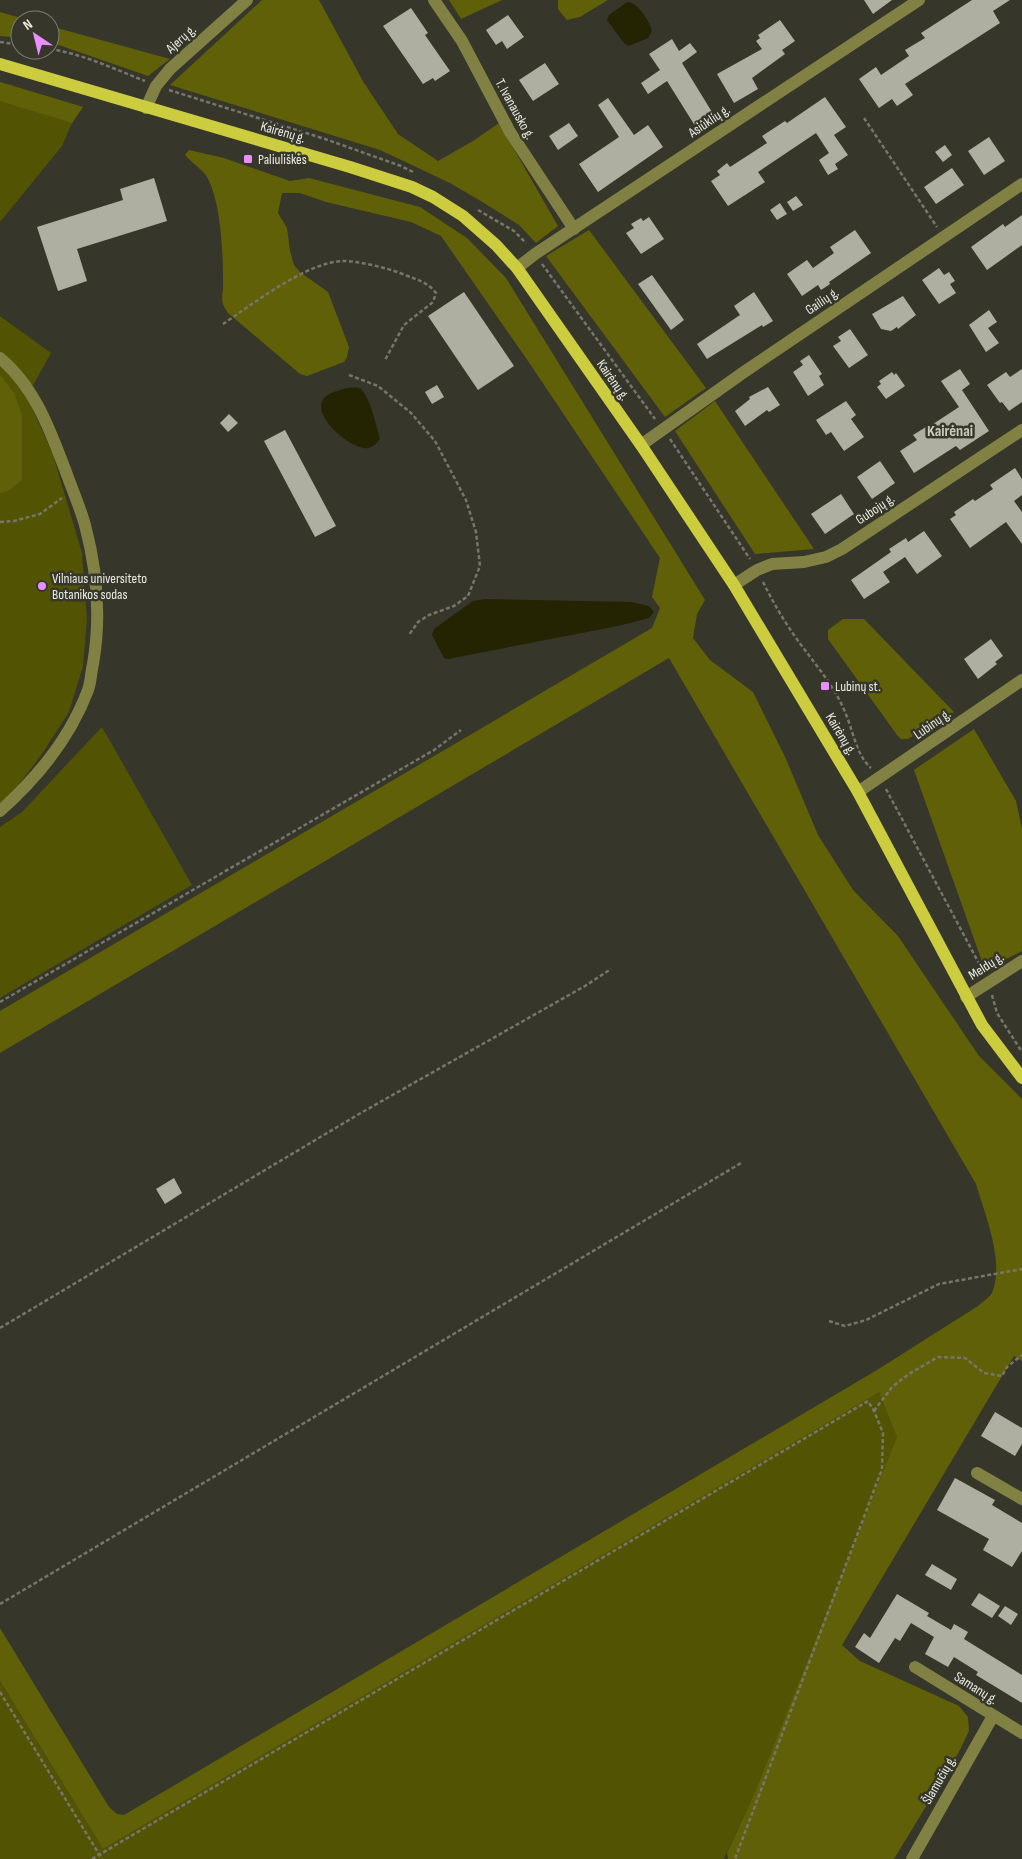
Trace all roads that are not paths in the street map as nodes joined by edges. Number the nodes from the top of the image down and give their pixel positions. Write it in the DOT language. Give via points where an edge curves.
graph roads {
  1 [pos="247,0"];
  2 [pos="434,0"];
  3 [pos="919,0"];
  4 [pos="0,64"];
  5 [pos="146,108"];
  6 [pos="1022,184"];
  7 [pos="574,229"];
  8 [pos="517,268"];
  9 [pos="0,358"];
  10 [pos="1022,430"];
  11 [pos="641,445"];
  12 [pos="734,585"];
  13 [pos="1022,680"];
  14 [pos="858,792"];
  15 [pos="0,811"];
  16 [pos="1022,961"];
  17 [pos="966,997"];
  18 [pos="1022,1078"];
  19 [pos="977,1473"];
  20 [pos="1022,1499"];
  21 [pos="915,1667"];
  22 [pos="993,1716"];
  23 [pos="1022,1733"];
  24 [pos="912,1859"];
  1 -- 5 [label="street, Ajerų g." via="170,69 156,86"];
  2 -- 7 [label="street, T. Ivanausko g." via="462,40 520,148"];
  3 -- 7 [label="street, Asiūklių g."];
  4 -- 5 [label="main road, Kairėnų g."];
  5 -- 8 [label="main road, Kairėnų g." via="350,167 433,196 463,216"];
  6 -- 11 [label="street, Gailių g."];
  7 -- 8 [label="street, Asiūklių g."];
  8 -- 11 [label="main road, Kairėnų g."];
  9 -- 15 [label="street" via="30,391 50,429 85,524 98,610 89,688 77,716 36,774"];
  10 -- 12 [label="street, Gubojų g." via="842,549 804,562 772,564"];
  11 -- 12 [label="main road, Kairėnų g."];
  12 -- 14 [label="main road, Kairėnų g."];
  13 -- 14 [label="street, Lubinų g."];
  14 -- 17 [label="main road, Kairėnų g."];
  16 -- 17 [label="street, Meldų g."];
  17 -- 18 [label="main road, Kairėnų g." via="982,1025"];
  19 -- 20 [label="street"];
  21 -- 22 [label="street, Samanų g."];
  22 -- 23 [label="street, Samanų g."];
  22 -- 24 [label="street, Šlamučių g."];
}
